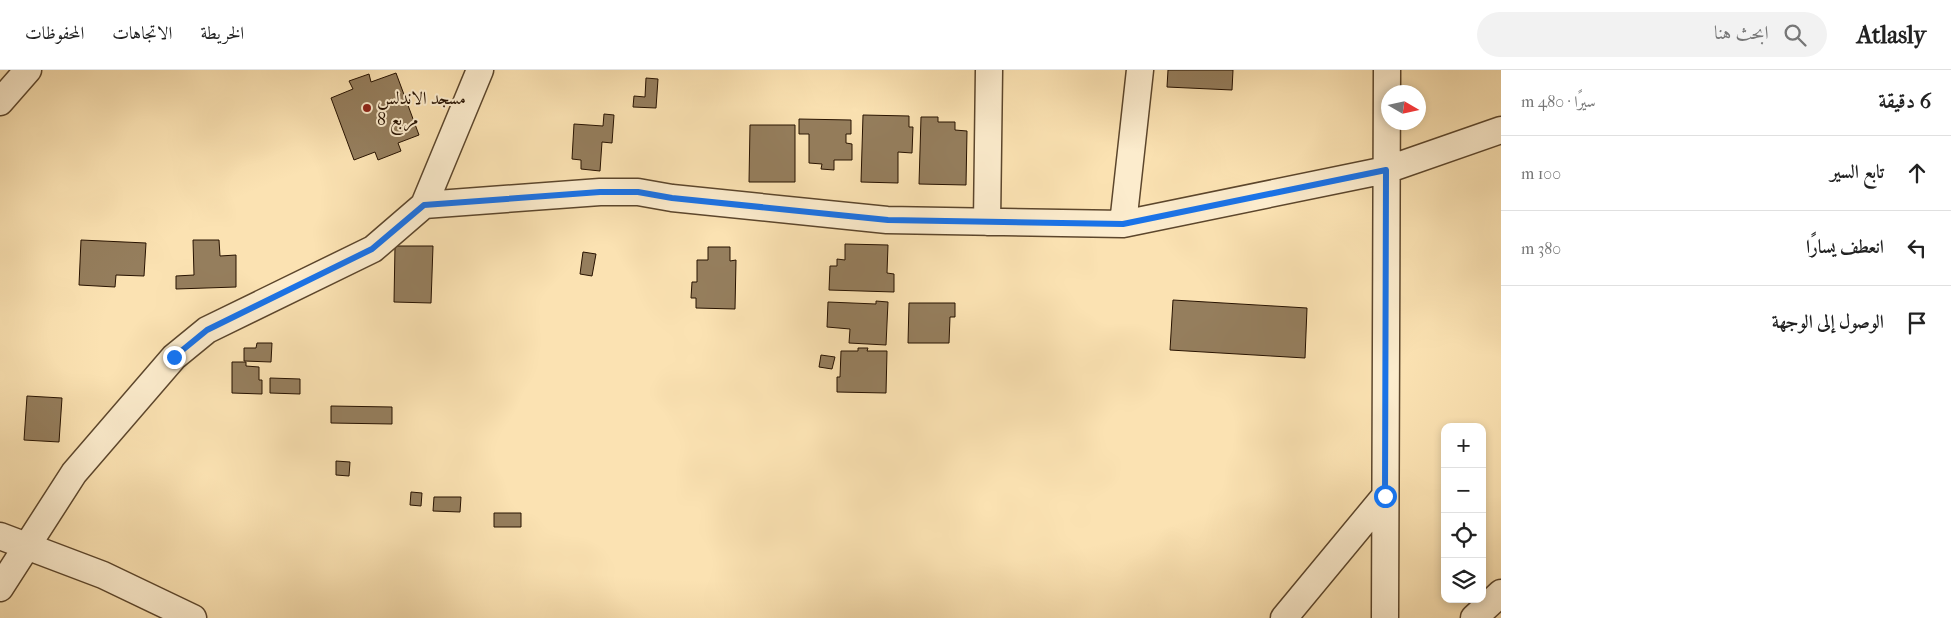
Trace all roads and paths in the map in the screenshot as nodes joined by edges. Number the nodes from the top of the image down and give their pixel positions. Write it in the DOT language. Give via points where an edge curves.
graph roads {
  1 [pos="28,70"];
  2 [pos="480,70"];
  3 [pos="989,70"];
  4 [pos="1140,70"];
  5 [pos="1387,70"];
  6 [pos="0,102"];
  7 [pos="1501,130"];
  8 [pos="1386,170"];
  9 [pos="424,205"];
  10 [pos="987,222"];
  11 [pos="1123,224"];
  12 [pos="1385,496"];
  13 [pos="0,536"];
  14 [pos="27,546"];
  15 [pos="0,588"];
  16 [pos="1501,593"];
  17 [pos="193,618"];
  18 [pos="1284,618"];
  19 [pos="1384,618"];
  20 [pos="1474,618"];
  1 -- 6 [label="street"];
  2 -- 9 [label="street"];
  3 -- 10 [label="street"];
  4 -- 11 [label="street"];
  5 -- 8 [label="street"];
  7 -- 8 [label="street"];
  8 -- 11 [label="street"];
  8 -- 12 [label="street"];
  9 -- 10 [label="street" via="638,192 888,220"];
  9 -- 14 [label="street" via="372,249 207,330 174,357 74,473"];
  10 -- 11 [label="street"];
  12 -- 18 [label="street"];
  12 -- 19 [label="street"];
  13 -- 14 [label="street"];
  14 -- 15 [label="street"];
  14 -- 17 [label="street" via="103,575"];
  16 -- 20 [label="street"];
}
